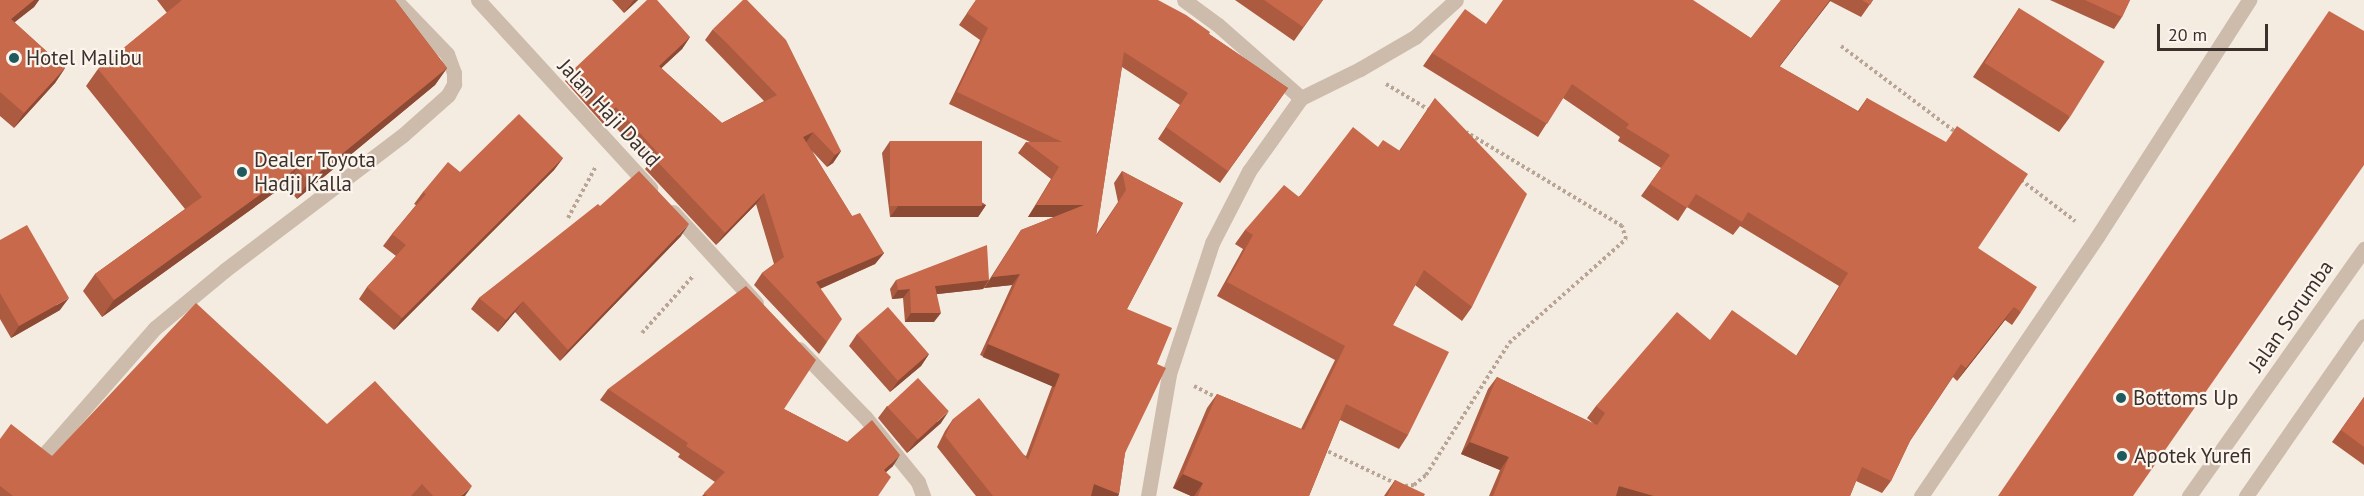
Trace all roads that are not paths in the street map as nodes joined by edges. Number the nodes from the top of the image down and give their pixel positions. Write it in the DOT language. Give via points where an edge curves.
graph roads {
  1 [pos="395,0"];
  2 [pos="478,0"];
  3 [pos="1184,0"];
  4 [pos="1456,0"];
  5 [pos="2249,0"];
  6 [pos="1301,98"];
  7 [pos="2364,249"];
  8 [pos="767,315"];
  9 [pos="2364,326"];
  10 [pos="790,341"];
  11 [pos="42,457"];
  12 [pos="923,496"];
  13 [pos="1148,496"];
  14 [pos="1921,496"];
  15 [pos="2189,496"];
  16 [pos="2246,496"];
  1 -- 11 [label="street" via="447,54 454,73 448,95 403,135 154,328"];
  2 -- 8 [label="street, Jalan Haji Daud"];
  3 -- 6 [label="street"];
  4 -- 6 [label="street" via="1415,37"];
  5 -- 14 [label="street" via="2097,237"];
  6 -- 13 [label="street" via="1249,171 1192,297 1169,374"];
  7 -- 15 [label="street, Jalan Sorumba"];
  9 -- 16 [label="street"];
  10 -- 12 [label="street" via="865,417 918,482"];
}
